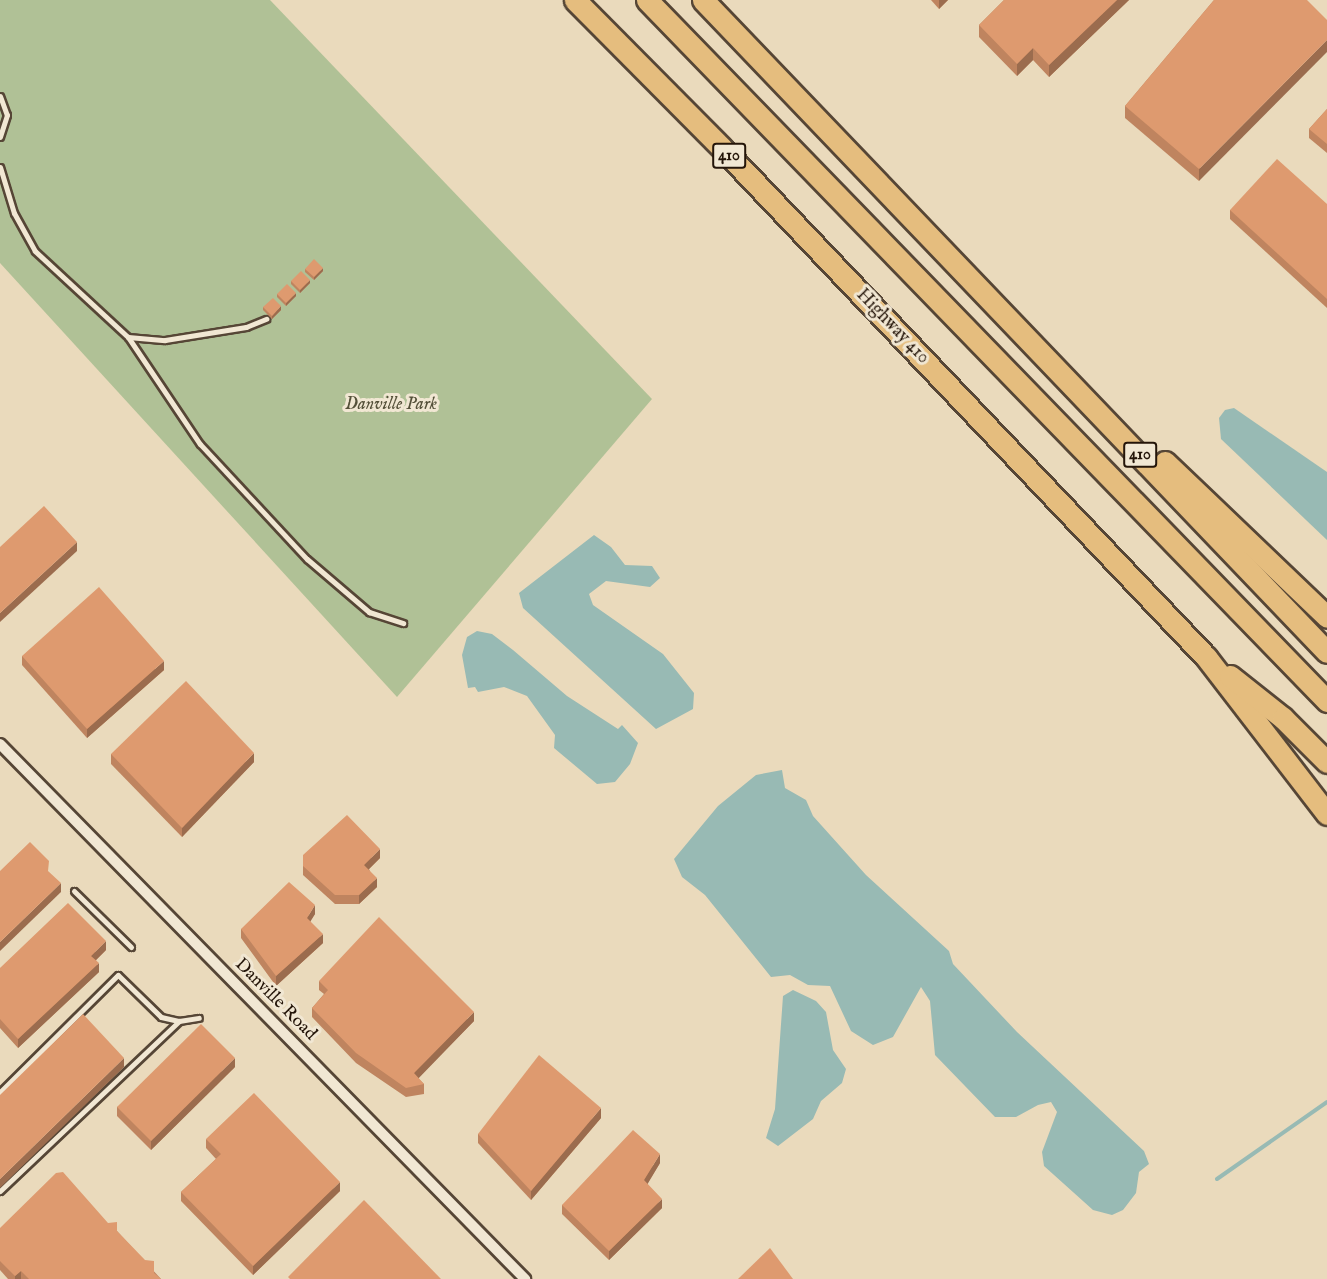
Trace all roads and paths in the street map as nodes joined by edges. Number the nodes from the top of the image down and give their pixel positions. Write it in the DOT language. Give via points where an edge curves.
graph roads {
  1 [pos="575,0"];
  2 [pos="647,0"];
  3 [pos="703,0"];
  4 [pos="0,96"];
  5 [pos="0,137"];
  6 [pos="0,167"];
  7 [pos="954,259"];
  8 [pos="266,319"];
  9 [pos="128,337"];
  10 [pos="1327,617"];
  11 [pos="404,623"];
  12 [pos="1327,652"];
  13 [pos="1206,657"];
  14 [pos="1327,702"];
  15 [pos="0,744"];
  16 [pos="1327,762"];
  17 [pos="1327,814"];
  18 [pos="74,891"];
  19 [pos="131,947"];
  20 [pos="199,1018"];
  21 [pos="179,1021"];
  22 [pos="0,1092"];
  23 [pos="0,1191"];
  24 [pos="525,1279"];
  1 -- 13 [label="highway, Highway 410 / 410" via="729,156"];
  2 -- 14 [label="highway"];
  3 -- 7 [label="highway, 410"];
  4 -- 5 [label="lane" via="7,115"];
  6 -- 9 [label="lane" via="14,213 35,250"];
  7 -- 10 [label="highway"];
  7 -- 12 [label="highway, 410"];
  8 -- 9 [label="lane" via="246,327 165,340"];
  9 -- 11 [label="lane" via="200,444 307,559 369,612"];
  13 -- 16 [label="highway" via="1283,718"];
  13 -- 17 [label="highway"];
  15 -- 24 [label="street, Danville Road"];
  18 -- 19 [label="lane"];
  20 -- 21 [label="lane"];
  21 -- 22 [label="lane" via="161,1017 118,975"];
  21 -- 23 [label="lane"];
}
